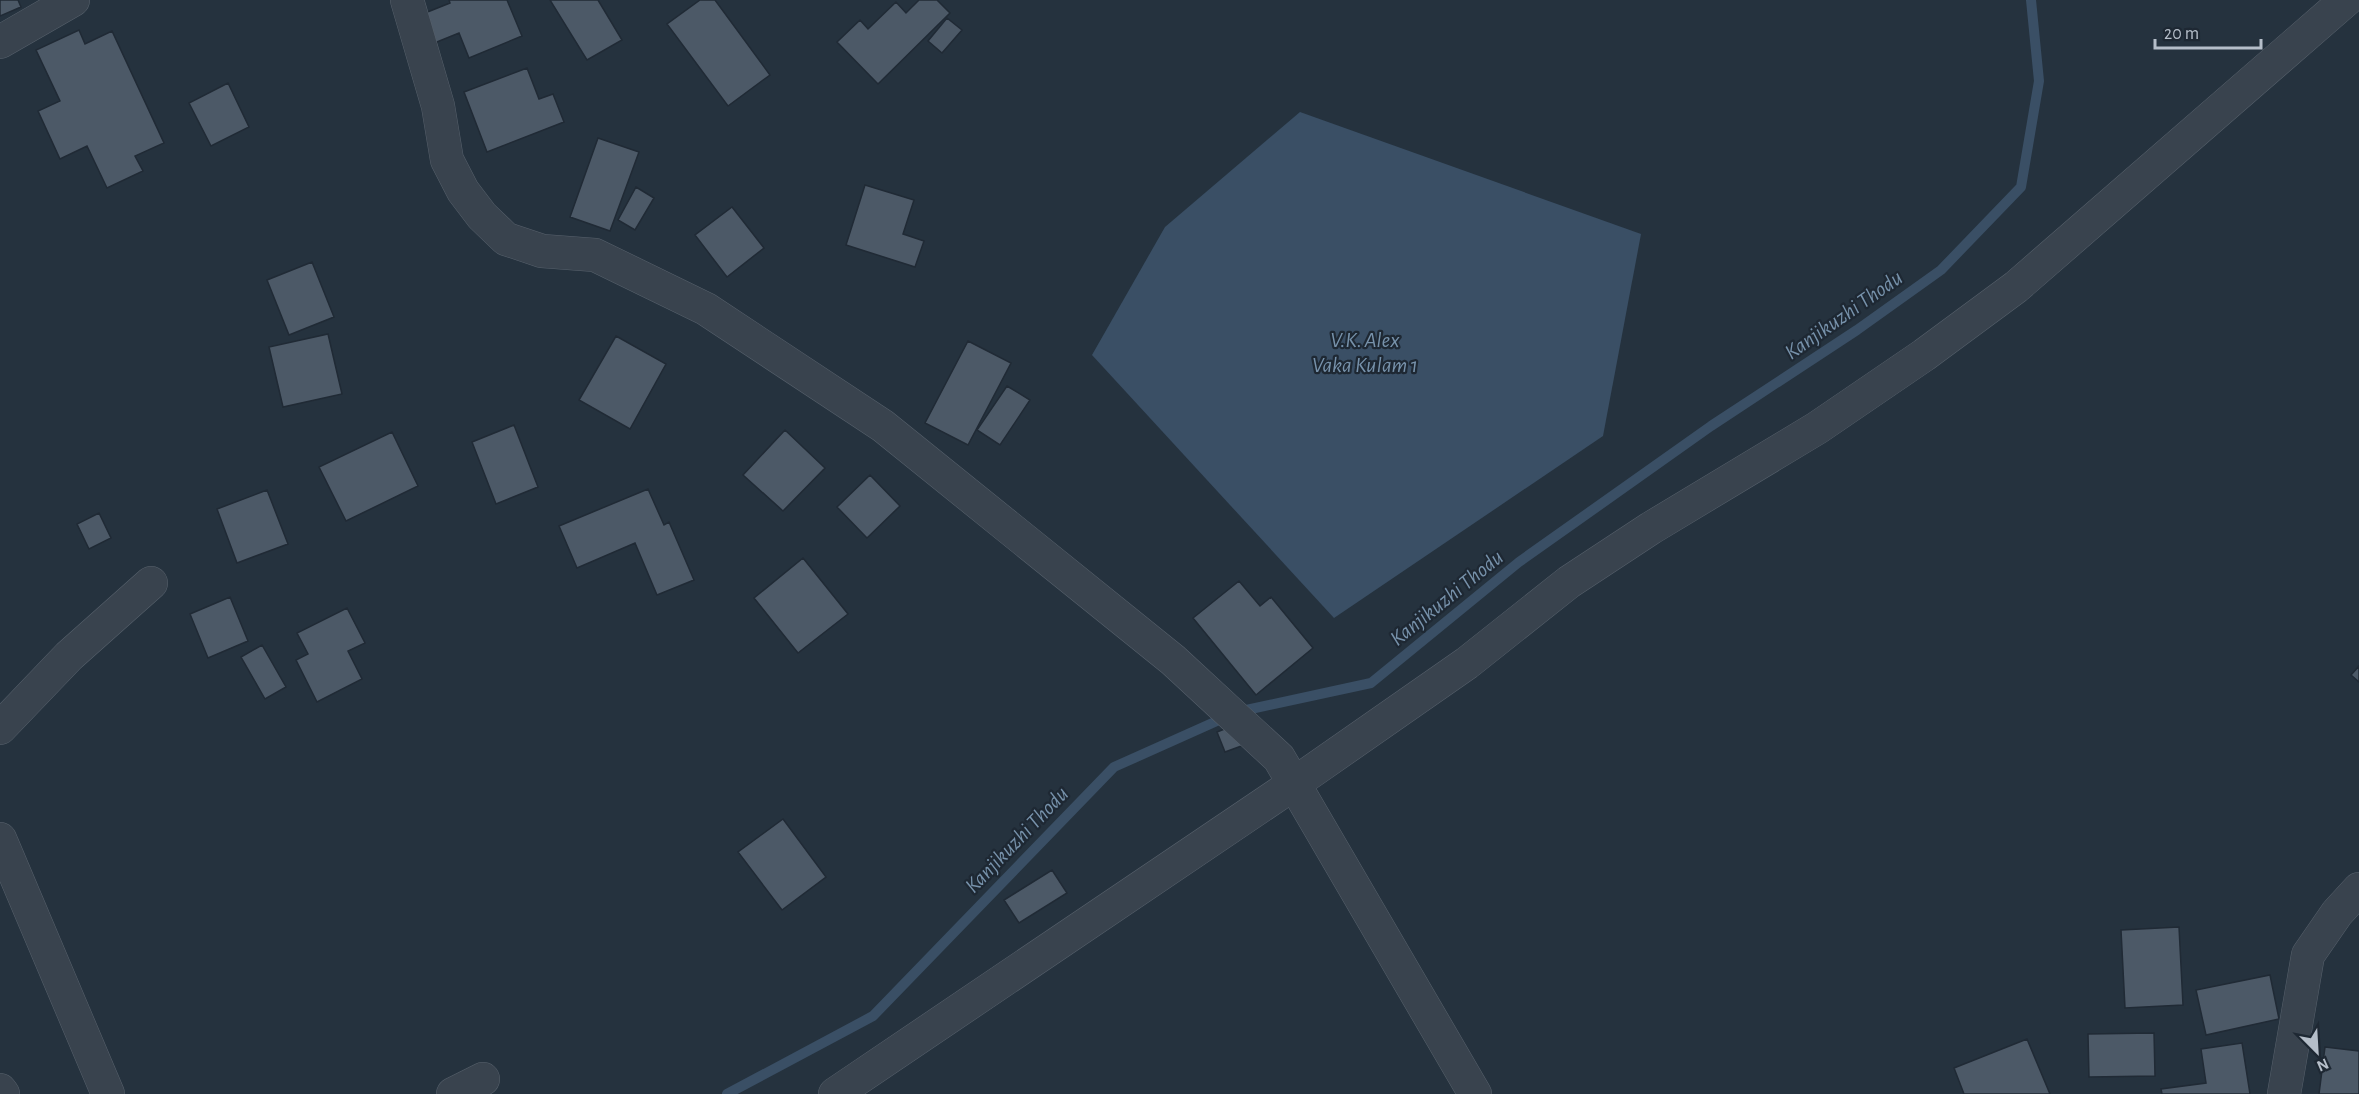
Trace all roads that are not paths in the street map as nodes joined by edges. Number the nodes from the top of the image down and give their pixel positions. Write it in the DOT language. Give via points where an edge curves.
graph roads {
  1 [pos="73,0"];
  2 [pos="407,0"];
  3 [pos="2346,0"];
  4 [pos="0,42"];
  5 [pos="151,583"];
  6 [pos="0,728"];
  7 [pos="1287,770"];
  8 [pos="0,839"];
  9 [pos="2359,889"];
  10 [pos="483,1079"];
  11 [pos="0,1090"];
  12 [pos="3,1094"];
  13 [pos="108,1094"];
  14 [pos="453,1094"];
  15 [pos="835,1094"];
  16 [pos="1475,1094"];
  17 [pos="2284,1094"];
  1 -- 4 [label="street"];
  2 -- 7 [label="street" via="438,106 447,160 463,191 506,239 542,251 595,255 706,309 884,426 1173,660"];
  3 -- 7 [label="street" via="2016,287 1817,428 1569,582 1467,663"];
  5 -- 6 [label="street" via="69,656"];
  7 -- 15 [label="street"];
  7 -- 16 [label="street"];
  8 -- 13 [label="street"];
  9 -- 17 [label="street" via="2308,955"];
  10 -- 14 [label="street"];
  11 -- 12 [label="street"];
}
